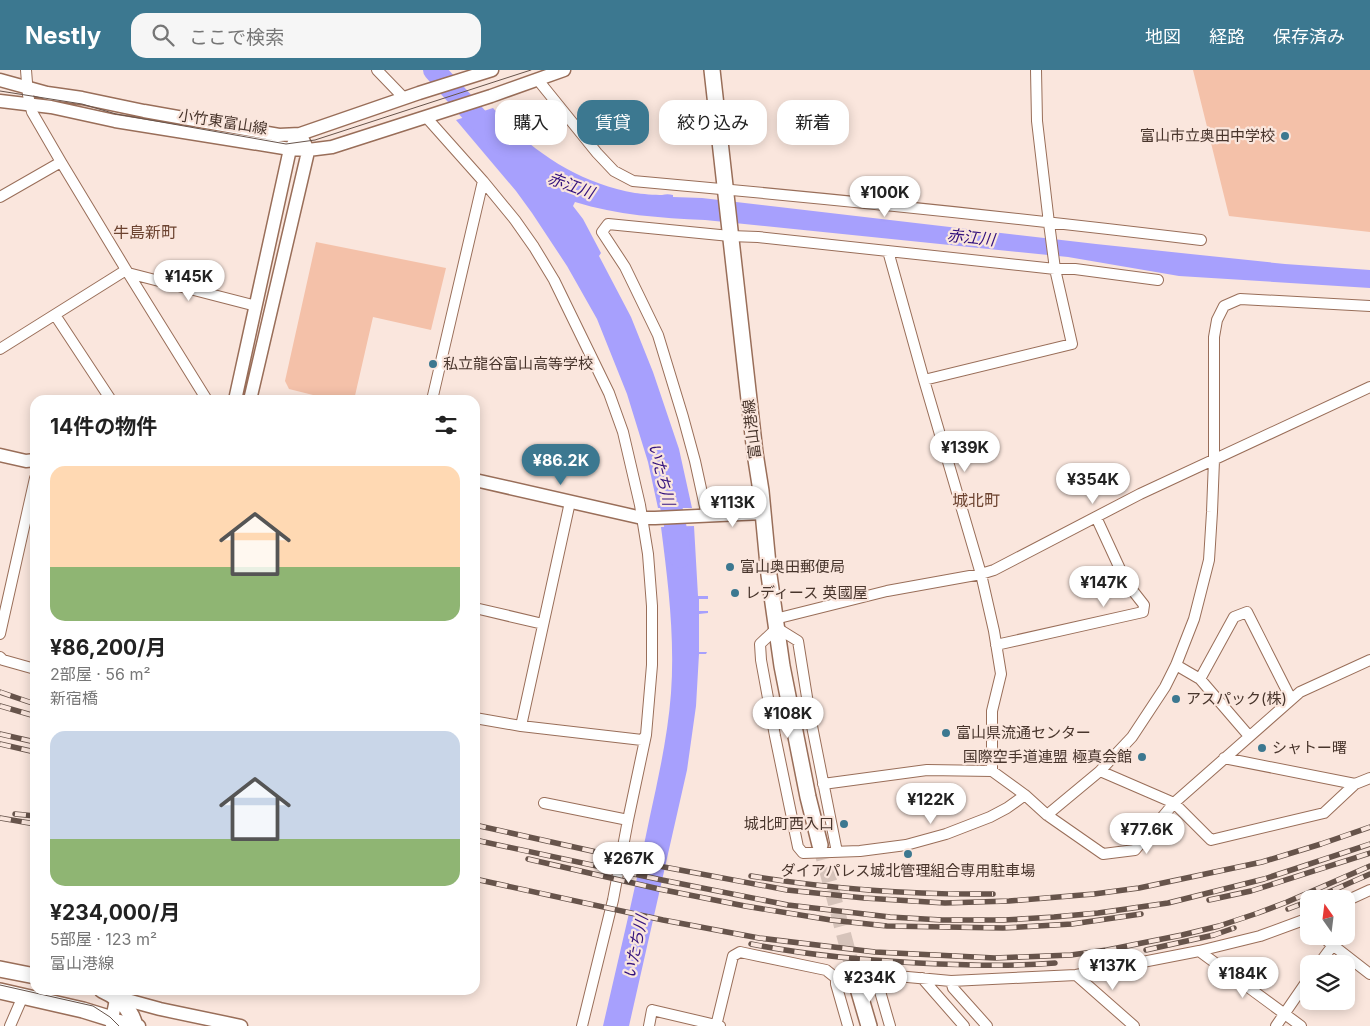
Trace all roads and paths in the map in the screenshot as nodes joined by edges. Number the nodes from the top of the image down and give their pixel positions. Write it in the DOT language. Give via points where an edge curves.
graph roads {
  1 [pos="26,70"];
  2 [pos="377,70"];
  3 [pos="492,70"];
  4 [pos="564,70"];
  5 [pos="712,70"];
  6 [pos="1036,70"];
  7 [pos="0,80"];
  8 [pos="538,80"];
  9 [pos="28,88"];
  10 [pos="404,98"];
  11 [pos="0,101"];
  12 [pos="30,105"];
  13 [pos="432,115"];
  14 [pos="300,134"];
  15 [pos="290,150"];
  16 [pos="308,150"];
  17 [pos="61,162"];
  18 [pos="483,181"];
  19 [pos="725,192"];
  20 [pos="0,198"];
  21 [pos="1050,228"];
  22 [pos="729,232"];
  23 [pos="1201,240"];
  24 [pos="888,251"];
  25 [pos="1054,266"];
  26 [pos="127,272"];
  27 [pos="1158,280"];
  28 [pos="256,306"];
  29 [pos="1370,306"];
  30 [pos="55,315"];
  31 [pos="0,349"];
  32 [pos="924,380"];
  33 [pos="1370,387"];
  34 [pos="108,395"];
  35 [pos="204,395"];
  36 [pos="236,395"];
  37 [pos="251,395"];
  38 [pos="433,395"];
  39 [pos="0,455"];
  40 [pos="1214,460"];
  41 [pos="30,461"];
  42 [pos="480,481"];
  43 [pos="30,500"];
  44 [pos="570,502"];
  45 [pos="763,513"];
  46 [pos="704,516"];
  47 [pos="642,518"];
  48 [pos="1096,518"];
  49 [pos="981,574"];
  50 [pos="480,609"];
  51 [pos="776,623"];
  52 [pos="543,624"];
  53 [pos="0,634"];
  54 [pos="996,646"];
  55 [pos="0,657"];
  56 [pos="1370,660"];
  57 [pos="1176,665"];
  58 [pos="30,668"];
  59 [pos="1200,679"];
  60 [pos="1292,699"];
  61 [pos="480,719"];
  62 [pos="521,726"];
  63 [pos="646,735"];
  64 [pos="1249,736"];
  65 [pos="1224,758"];
  66 [pos="992,770"];
  67 [pos="1100,771"];
  68 [pos="1370,778"];
  69 [pos="823,784"];
  70 [pos="1354,784"];
  71 [pos="1025,795"];
  72 [pos="544,803"];
  73 [pos="1174,803"];
  74 [pos="1047,815"];
  75 [pos="628,820"];
  76 [pos="820,845"];
  77 [pos="837,852"];
  78 [pos="1370,890"];
  79 [pos="1355,897"];
  80 [pos="1300,924"];
  81 [pos="1332,945"];
  82 [pos="1199,951"];
  83 [pos="1325,955"];
  84 [pos="0,969"];
  85 [pos="874,974"];
  86 [pos="1370,974"];
  87 [pos="30,975"];
  88 [pos="1076,976"];
  89 [pos="836,978"];
  90 [pos="922,978"];
  91 [pos="951,981"];
  92 [pos="857,984"];
  93 [pos="0,991"];
  94 [pos="1300,991"];
  95 [pos="117,995"];
  96 [pos="118,995"];
  97 [pos="120,995"];
  98 [pos="23,996"];
  99 [pos="1284,1013"];
  100 [pos="113,1023"];
  101 [pos="10,1026"];
  102 [pos="136,1026"];
  103 [pos="241,1026"];
  104 [pos="582,1026"];
  105 [pos="648,1026"];
  106 [pos="718,1026"];
  107 [pos="848,1026"];
  108 [pos="869,1026"];
  109 [pos="890,1026"];
  110 [pos="964,1026"];
  111 [pos="987,1026"];
  112 [pos="1134,1026"];
  113 [pos="1276,1026"];
  114 [pos="1301,1026"];
  1 -- 9 [label="street"];
  2 -- 10 [label="street"];
  3 -- 10 [label="street, 小竹東富山線"];
  4 -- 8 [label="street, 小竹東富山線"];
  5 -- 19 [label="main road, 富山港線"];
  6 -- 21 [label="street" via="1037,121"];
  7 -- 9 [label="street, 小竹東富山線"];
  8 -- 13 [label="street, 小竹東富山線"];
  8 -- 19 [label="street" via="614,171 633,181"];
  9 -- 12 [label="street"];
  9 -- 14 [label="street, 小竹東富山線" via="279,135"];
  10 -- 14 [label="street, 小竹東富山線"];
  11 -- 12 [label="street, 小竹東富山線"];
  12 -- 15 [label="street, 小竹東富山線"];
  12 -- 17 [label="street"];
  13 -- 16 [label="street, 小竹東富山線" via="332,147"];
  13 -- 18 [label="street"];
  14 -- 15 [label="street"];
  14 -- 16 [label="street"];
  15 -- 16 [label="street, 小竹東富山線"];
  15 -- 28 [label="street"];
  16 -- 37 [label="street"];
  17 -- 20 [label="street"];
  17 -- 26 [label="street"];
  18 -- 38 [label="street"];
  18 -- 47 [label="street" via="515,220 554,280 610,393 623,432"];
  19 -- 21 [label="street" via="960,212"];
  19 -- 22 [label="main road, 富山港線"];
  21 -- 23 [label="street"];
  21 -- 25 [label="street"];
  22 -- 24 [label="street"];
  22 -- 45 [label="main road, 富山港線"];
  22 -- 46 [label="street" via="608,224 602,232 625,267 658,335 693,452"];
  24 -- 25 [label="street"];
  24 -- 32 [label="street"];
  25 -- 27 [label="street"];
  25 -- 32 [label="street" via="1072,344"];
  26 -- 28 [label="street"];
  26 -- 30 [label="street"];
  26 -- 35 [label="street"];
  28 -- 36 [label="street"];
  29 -- 40 [label="street" via="1240,299 1224,306 1214,337"];
  30 -- 31 [label="street"];
  30 -- 34 [label="street"];
  32 -- 49 [label="street"];
  33 -- 40 [label="street"];
  39 -- 41 [label="street"];
  40 -- 48 [label="street"];
  40 -- 57 [label="street" via="1209,560 1194,619"];
  42 -- 44 [label="street"];
  43 -- 53 [label="street"];
  44 -- 47 [label="street"];
  44 -- 52 [label="street"];
  45 -- 46 [label="street"];
  45 -- 51 [label="main road, 富山港線"];
  46 -- 47 [label="street"];
  47 -- 63 [label="street" via="652,606 652,665"];
  48 -- 49 [label="street"];
  48 -- 54 [label="street" via="1126,582 1144,605 1142,612"];
  49 -- 51 [label="street" via="887,591"];
  49 -- 54 [label="street"];
  50 -- 52 [label="street"];
  51 -- 69 [label="street" via="798,641"];
  51 -- 76 [label="main road, 富山港線"];
  51 -- 77 [label="street" via="760,644 761,660 798,847 803,853"];
  52 -- 62 [label="street"];
  54 -- 66 [label="street" via="1001,674 992,710"];
  55 -- 58 [label="street"];
  56 -- 60 [label="street" via="1300,692"];
  57 -- 59 [label="street"];
  57 -- 67 [label="street" via="1132,736"];
  59 -- 60 [label="street" via="1234,617 1247,612"];
  59 -- 64 [label="street"];
  60 -- 64 [label="street"];
  61 -- 62 [label="street"];
  62 -- 63 [label="street" via="642,740"];
  63 -- 75 [label="street"];
  64 -- 65 [label="street"];
  65 -- 70 [label="street"];
  65 -- 73 [label="street"];
  66 -- 69 [label="street" via="927,770"];
  66 -- 71 [label="street"];
  67 -- 73 [label="street"];
  67 -- 74 [label="street"];
  68 -- 70 [label="street"];
  69 -- 77 [label="street"];
  70 -- 73 [label="street" via="1324,813 1211,840"];
  71 -- 74 [label="street"];
  71 -- 77 [label="street" via="990,817 946,834 906,845"];
  72 -- 75 [label="street"];
  73 -- 74 [label="street" via="1135,850 1103,854"];
  75 -- 104 [label="street" via="613,900"];
  78 -- 79 [label="street"];
  80 -- 82 [label="street"];
  81 -- 83 [label="street"];
  81 -- 86 [label="street"];
  82 -- 88 [label="street"];
  82 -- 99 [label="street"];
  84 -- 87 [label="main road"];
  85 -- 89 [label="street" via="842,974"];
  85 -- 90 [label="street"];
  85 -- 109 [label="street"];
  88 -- 91 [label="street"];
  88 -- 112 [label="street"];
  89 -- 106 [label="street" via="826,970 740,952 733,956"];
  89 -- 107 [label="street"];
  90 -- 91 [label="street"];
  90 -- 110 [label="street"];
  91 -- 111 [label="street" via="953,988"];
  92 -- 108 [label="main road"];
  93 -- 98 [label="main road"];
  94 -- 99 [label="street"];
  95 -- 100 [label="street"];
  96 -- 102 [label="main road"];
  97 -- 103 [label="street" via="160,1009"];
  98 -- 100 [label="main road" via="83,1010"];
  98 -- 101 [label="street"];
  99 -- 113 [label="street"];
  99 -- 114 [label="street"];
  100 -- 102 [label="street"];
  105 -- 106 [label="street" via="652,1010"];
}
